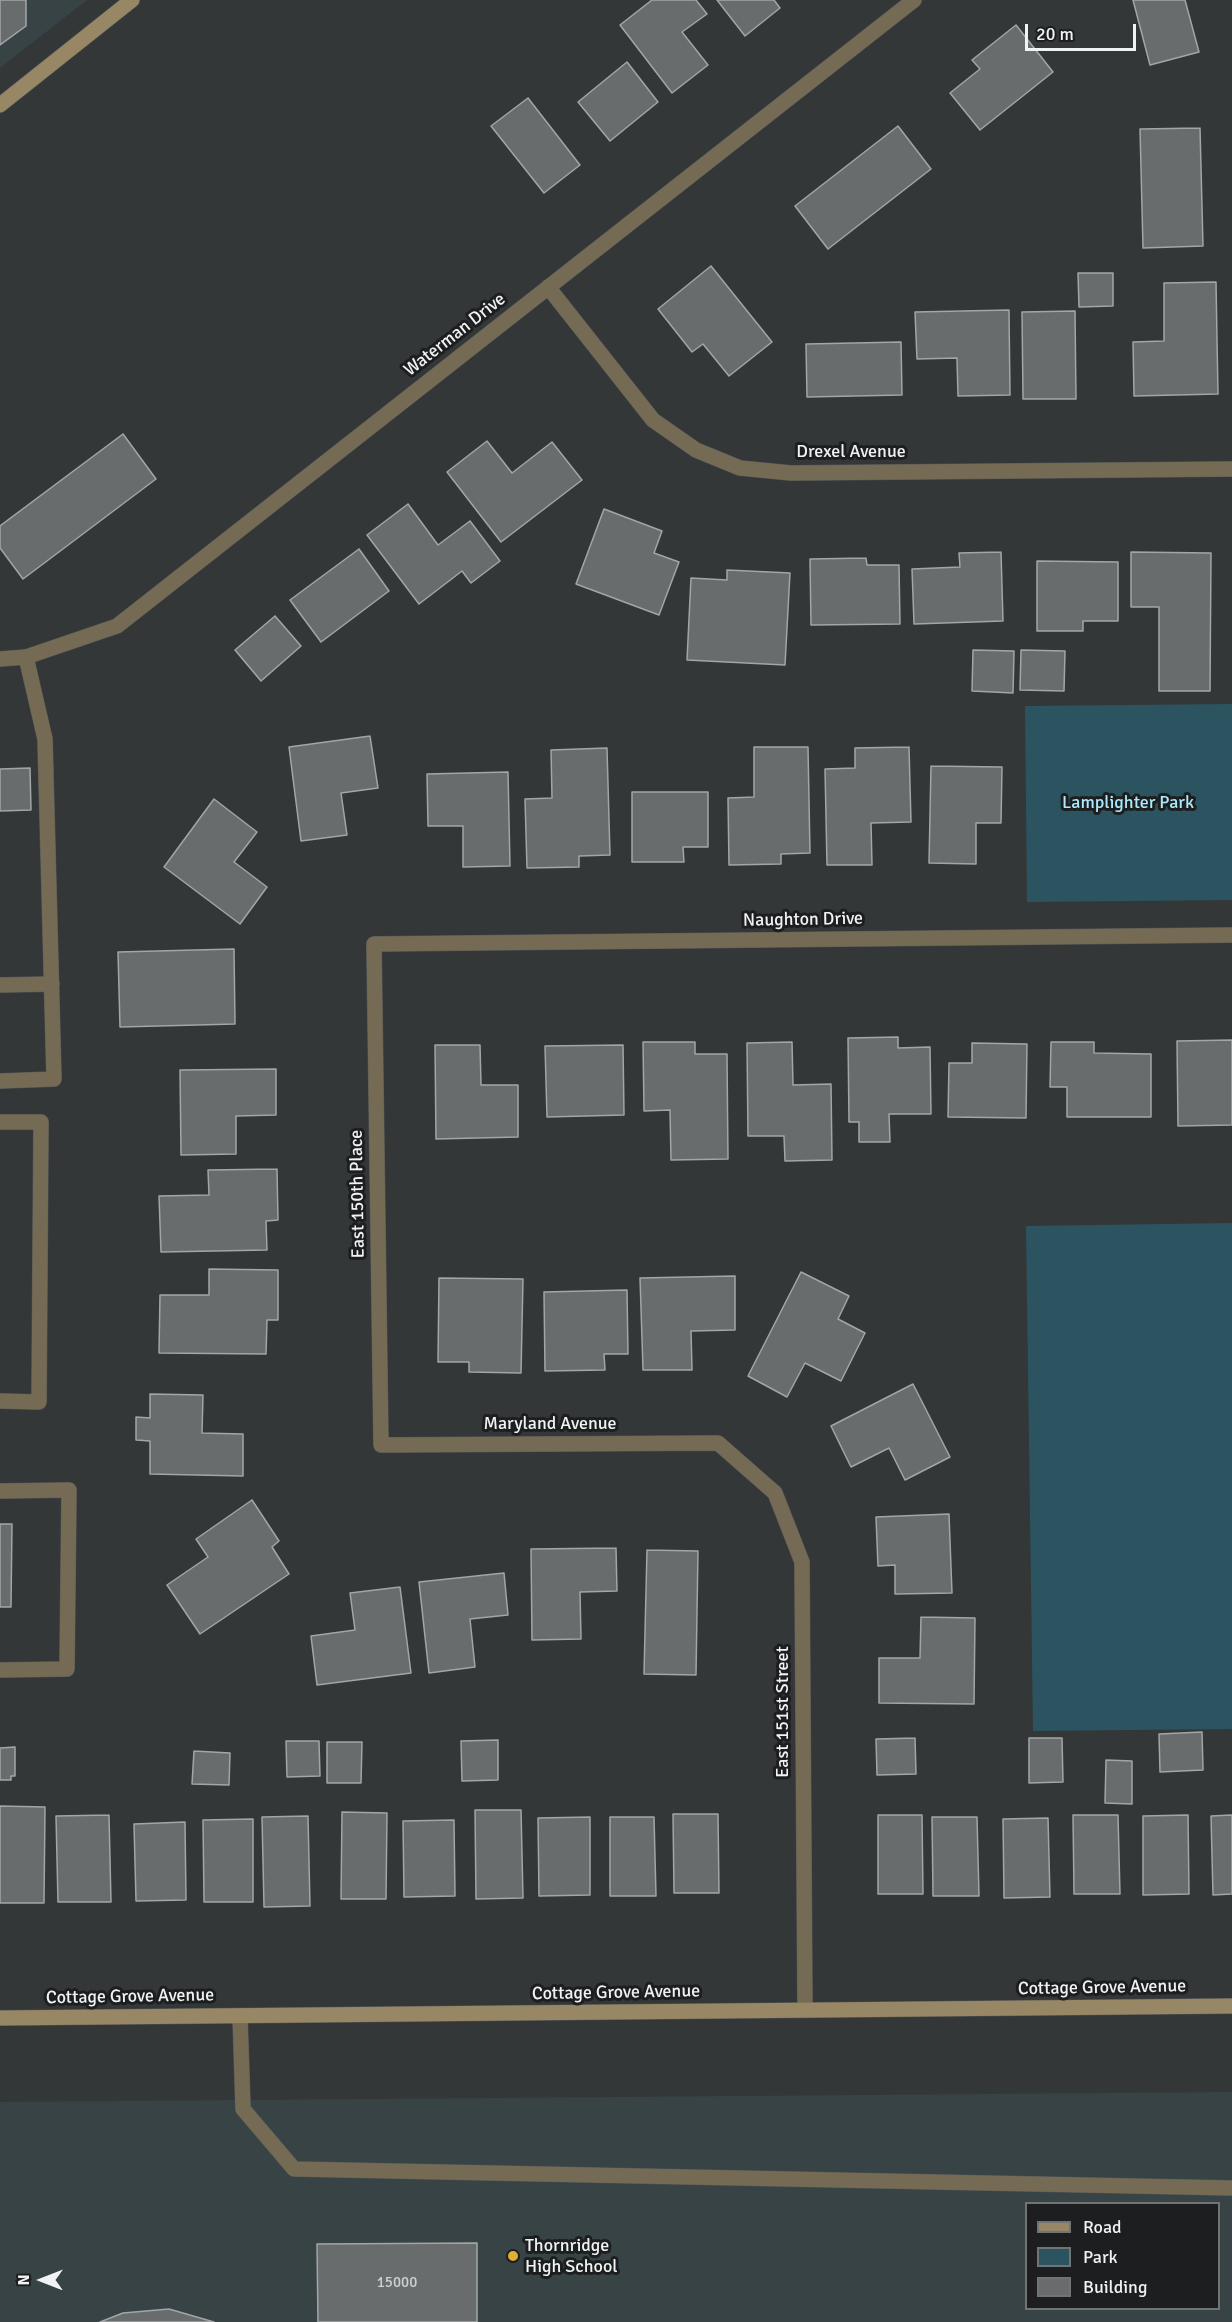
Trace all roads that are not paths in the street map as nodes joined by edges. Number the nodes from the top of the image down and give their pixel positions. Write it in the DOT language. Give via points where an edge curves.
graph roads {
  1 [pos="132,0"];
  2 [pos="914,0"];
  3 [pos="0,105"];
  4 [pos="549,287"];
  5 [pos="1232,469"];
  6 [pos="26,657"];
  7 [pos="0,659"];
  8 [pos="1232,935"];
  9 [pos="374,944"];
  10 [pos="52,984"];
  11 [pos="0,985"];
  12 [pos="0,1081"];
  13 [pos="0,1122"];
  14 [pos="0,1401"];
  15 [pos="718,1443"];
  16 [pos="381,1444"];
  17 [pos="0,1491"];
  18 [pos="0,1670"];
  19 [pos="1232,2006"];
  20 [pos="805,2010"];
  21 [pos="240,2016"];
  22 [pos="0,2018"];
  23 [pos="1232,2188"];
  1 -- 3 [label="main road"];
  2 -- 4 [label="street, Waterman Drive"];
  4 -- 5 [label="street, Drexel Avenue" via="653,420 696,450 740,468 791,472"];
  4 -- 6 [label="street, Waterman Drive" via="117,626"];
  6 -- 7 [label="street, Waterman Drive"];
  6 -- 10 [label="street" via="45,739"];
  8 -- 9 [label="street, Naughton Drive"];
  9 -- 16 [label="street, East 150th Place"];
  10 -- 11 [label="street"];
  10 -- 12 [label="street" via="54,1079"];
  13 -- 14 [label="street" via="41,1122 39,1402"];
  15 -- 16 [label="street, Maryland Avenue"];
  15 -- 20 [label="street, East 151st Street" via="775,1493 802,1562"];
  17 -- 18 [label="street" via="69,1490 68,1669"];
  19 -- 20 [label="main road, Cottage Grove Avenue"];
  20 -- 21 [label="main road, Cottage Grove Avenue"];
  21 -- 22 [label="main road, Cottage Grove Avenue"];
  21 -- 23 [label="street" via="243,2109 294,2169"];
}
